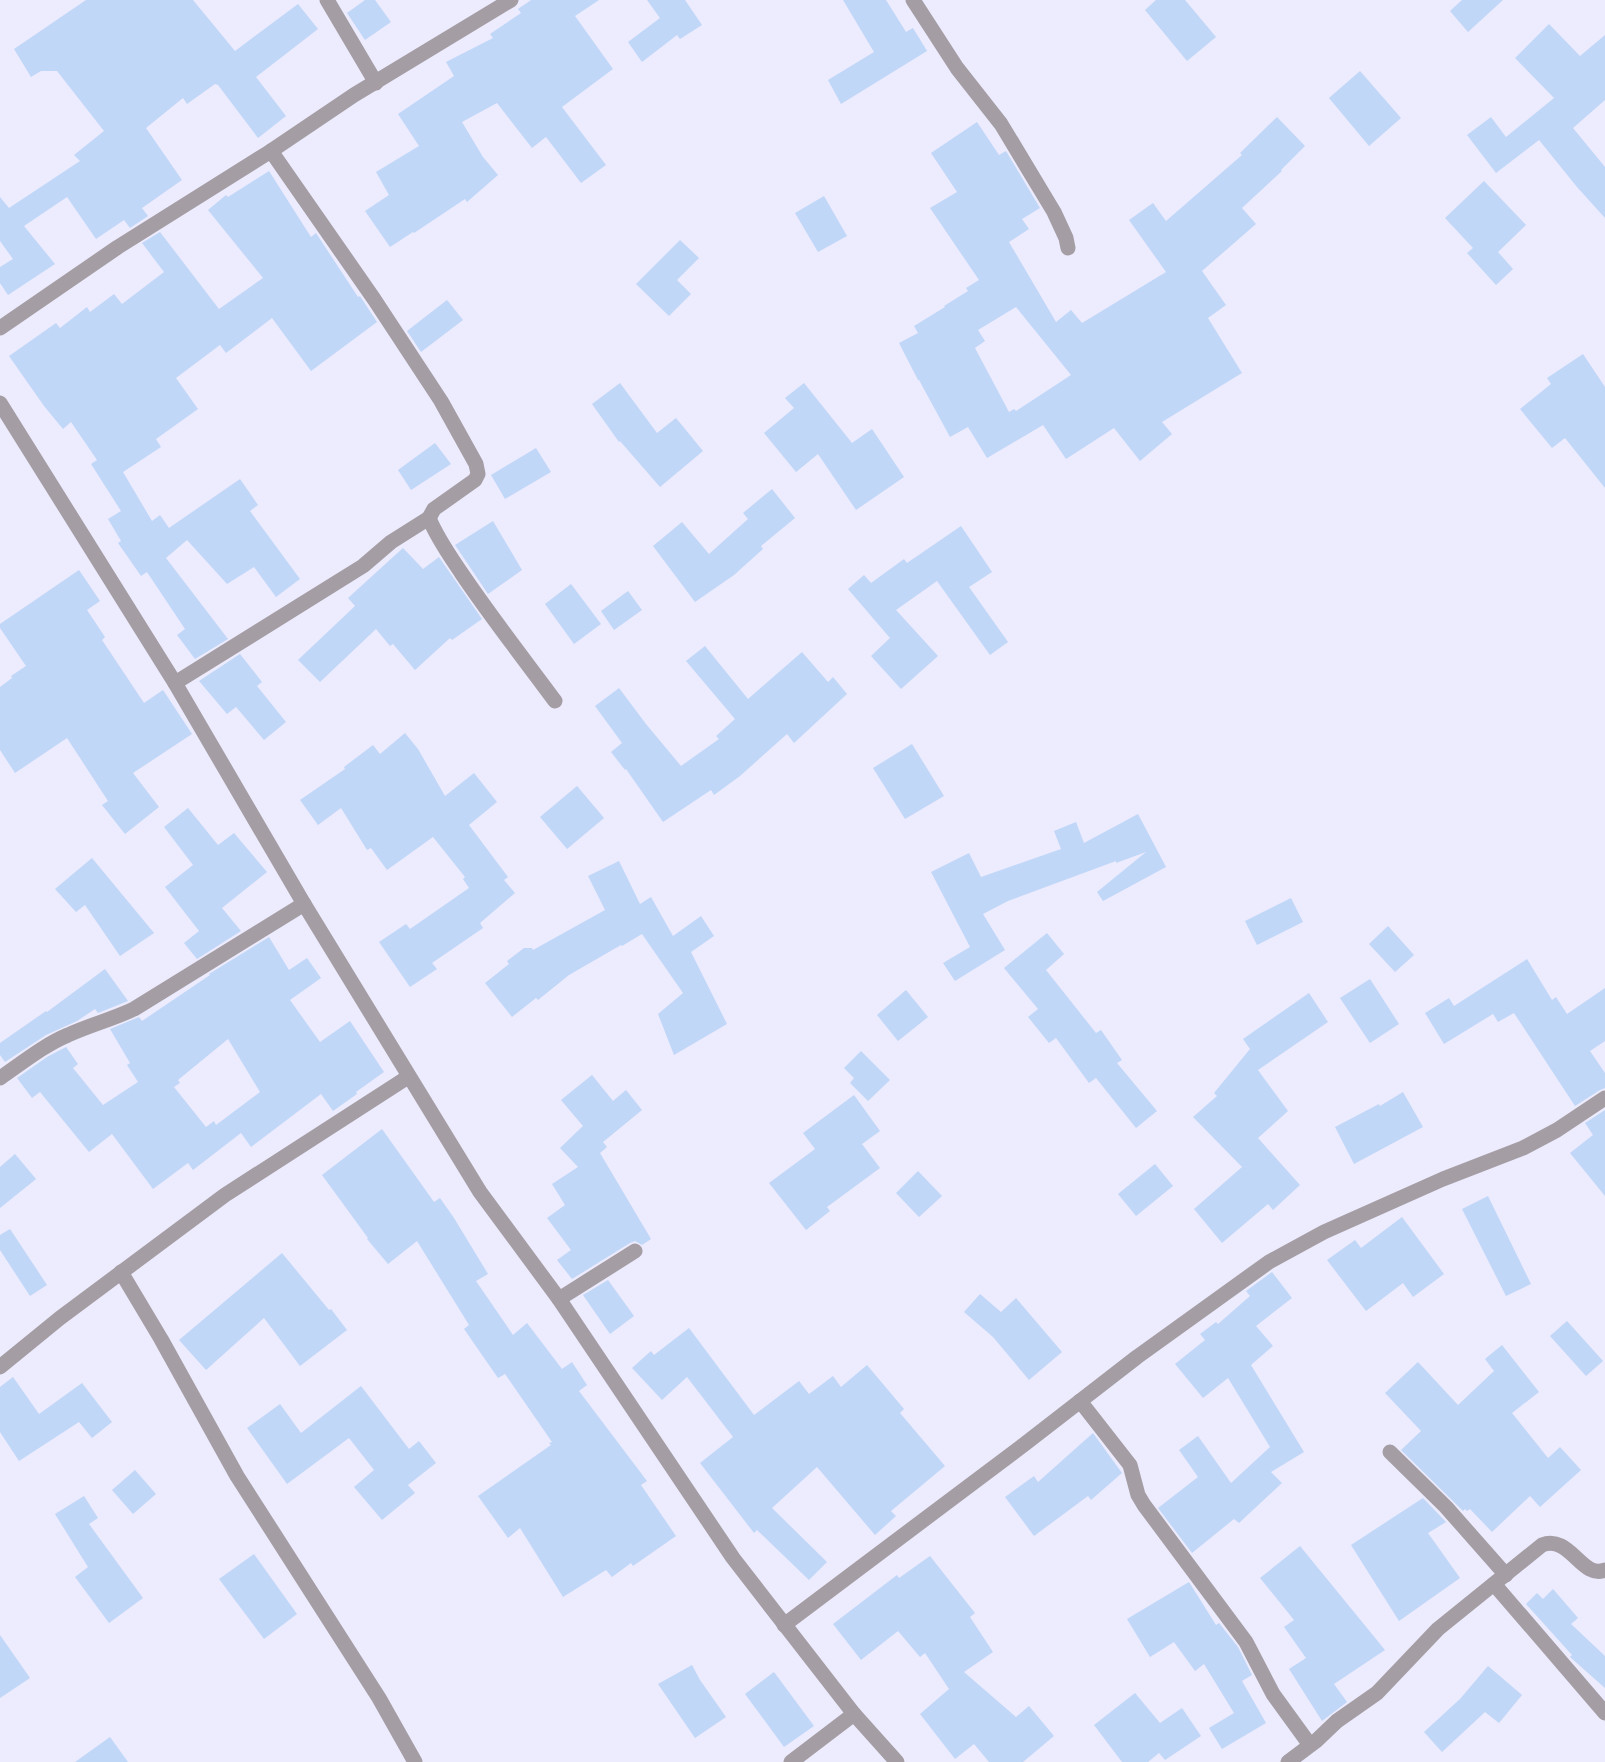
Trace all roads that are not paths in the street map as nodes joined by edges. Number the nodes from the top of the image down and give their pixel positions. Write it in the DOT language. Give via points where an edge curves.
graph roads {
  1 [pos="327,0"];
  2 [pos="511,0"];
  3 [pos="913,0"];
  4 [pos="376,83"];
  5 [pos="271,151"];
  6 [pos="1068,248"];
  7 [pos="0,328"];
  8 [pos="0,403"];
  9 [pos="429,518"];
  10 [pos="175,683"];
  11 [pos="555,700"];
  12 [pos="304,904"];
  13 [pos="0,1077"];
  14 [pos="408,1077"];
  15 [pos="1605,1098"];
  16 [pos="635,1251"];
  17 [pos="121,1272"];
  18 [pos="559,1299"];
  19 [pos="0,1367"];
  20 [pos="1080,1401"];
  21 [pos="1390,1452"];
  22 [pos="1605,1570"];
  23 [pos="1500,1579"];
  24 [pos="784,1624"];
  25 [pos="1605,1713"];
  26 [pos="854,1714"];
  27 [pos="1310,1746"];
  28 [pos="415,1762"];
  29 [pos="790,1762"];
  30 [pos="897,1762"];
  31 [pos="1288,1762"];
  1 -- 4 [label="street"];
  2 -- 4 [label="street"];
  3 -- 6 [label="street" via="957,68 1001,124 1054,212"];
  4 -- 5 [label="street"];
  5 -- 7 [label="street" via="118,247"];
  5 -- 9 [label="street" via="387,318 476,464 478,474 474,480 434,508"];
  8 -- 10 [label="street"];
  9 -- 10 [label="street" via="391,542 363,567"];
  9 -- 11 [label="street" via="483,604"];
  10 -- 12 [label="street"];
  12 -- 13 [label="street" via="134,1009 67,1035"];
  12 -- 14 [label="street"];
  14 -- 17 [label="street" via="225,1195"];
  14 -- 18 [label="street" via="480,1192"];
  15 -- 20 [label="street" via="1557,1131 1523,1148 1324,1232 1269,1262"];
  16 -- 18 [label="street"];
  17 -- 19 [label="street"];
  17 -- 28 [label="street" via="237,1476 379,1698"];
  18 -- 24 [label="street" via="733,1558"];
  20 -- 24 [label="street"];
  20 -- 27 [label="street" via="1130,1466 1144,1505 1246,1642 1273,1694"];
  21 -- 23 [label="street" via="1446,1508"];
  22 -- 23 [label="street" via="1593,1571 1566,1548 1550,1542"];
  23 -- 25 [label="street"];
  23 -- 27 [label="street" via="1438,1629 1377,1693"];
  24 -- 26 [label="street"];
  26 -- 29 [label="street"];
  26 -- 30 [label="street"];
  27 -- 31 [label="street"];
}
